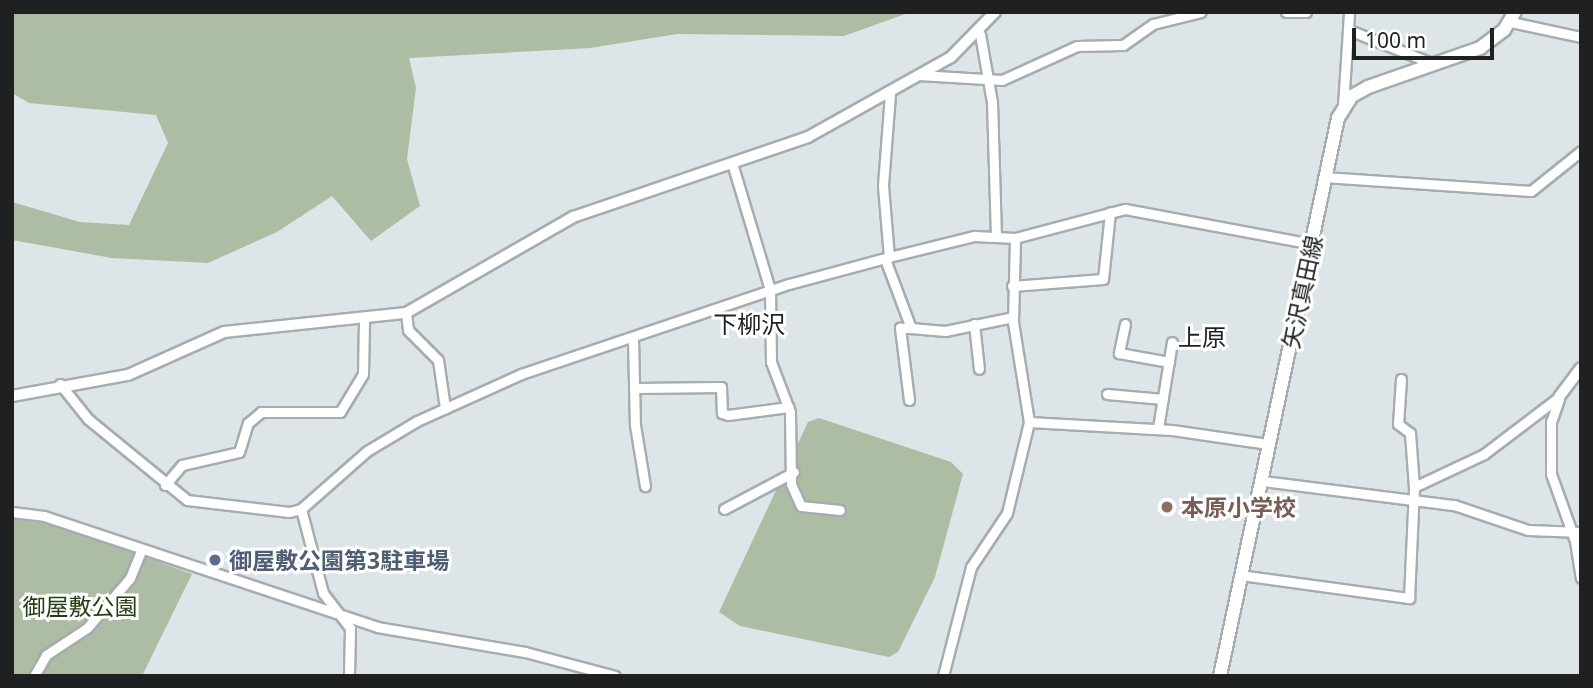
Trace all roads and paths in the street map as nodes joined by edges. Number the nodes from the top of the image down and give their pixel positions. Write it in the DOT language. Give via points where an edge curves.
graph roads {
  1 [pos="995,12"];
  2 [pos="1200,12"];
  3 [pos="1286,12"];
  4 [pos="1306,12"];
  5 [pos="1349,12"];
  6 [pos="1513,17"];
  7 [pos="1349,30"];
  8 [pos="980,34"];
  9 [pos="1581,37"];
  10 [pos="1434,64"];
  11 [pos="919,75"];
  12 [pos="986,82"];
  13 [pos="890,94"];
  14 [pos="1343,106"];
  15 [pos="1581,151"];
  16 [pos="732,163"];
  17 [pos="1324,177"];
  18 [pos="1110,212"];
  19 [pos="996,237"];
  20 [pos="1015,238"];
  21 [pos="1312,243"];
  22 [pos="887,258"];
  23 [pos="1012,286"];
  24 [pos="769,290"];
  25 [pos="406,313"];
  26 [pos="1013,317"];
  27 [pos="364,321"];
  28 [pos="974,324"];
  29 [pos="1125,324"];
  30 [pos="911,328"];
  31 [pos="633,339"];
  32 [pos="1172,342"];
  33 [pos="1169,362"];
  34 [pos="1581,368"];
  35 [pos="979,369"];
  36 [pos="1401,379"];
  37 [pos="60,384"];
  38 [pos="637,388"];
  39 [pos="1107,394"];
  40 [pos="12,397"];
  41 [pos="1559,397"];
  42 [pos="1163,399"];
  43 [pos="909,400"];
  44 [pos="788,407"];
  45 [pos="445,408"];
  46 [pos="1029,422"];
  47 [pos="1158,428"];
  48 [pos="1268,444"];
  49 [pos="793,472"];
  50 [pos="1263,481"];
  51 [pos="165,485"];
  52 [pos="645,486"];
  53 [pos="1414,487"];
  54 [pos="1413,498"];
  55 [pos="301,509"];
  56 [pos="724,509"];
  57 [pos="840,510"];
  58 [pos="12,512"];
  59 [pos="1577,532"];
  60 [pos="141,551"];
  61 [pos="1240,575"];
  62 [pos="1581,578"];
  63 [pos="342,614"];
  64 [pos="34,676"];
  65 [pos="349,676"];
  66 [pos="615,676"];
  67 [pos="943,676"];
  68 [pos="1220,676"];
  1 -- 8 [label="street"];
  2 -- 12 [label="street" via="1153,24 1123,45 1077,46 1032,70"];
  3 -- 4 [label="street"];
  5 -- 7 [label="street"];
  6 -- 9 [label="street"];
  6 -- 10 [label="main road" via="1480,48"];
  7 -- 10 [label="street"];
  7 -- 14 [label="street"];
  8 -- 11 [label="street"];
  8 -- 12 [label="street"];
  10 -- 14 [label="main road" via="1368,87"];
  11 -- 12 [label="street"];
  11 -- 13 [label="street"];
  12 -- 19 [label="street" via="992,102"];
  13 -- 16 [label="street" via="808,137"];
  13 -- 22 [label="street" via="883,185"];
  14 -- 17 [label="main road, 矢沢真田線"];
  15 -- 17 [label="street" via="1531,191"];
  16 -- 24 [label="street"];
  16 -- 25 [label="street" via="573,217"];
  17 -- 21 [label="main road, 矢沢真田線"];
  18 -- 20 [label="street"];
  18 -- 21 [label="street" via="1125,209"];
  18 -- 23 [label="street" via="1103,279"];
  19 -- 20 [label="street"];
  19 -- 22 [label="street" via="974,236"];
  20 -- 23 [label="street"];
  21 -- 48 [label="main road, 矢沢真田線"];
  22 -- 24 [label="street"];
  22 -- 30 [label="street"];
  23 -- 26 [label="street"];
  24 -- 31 [label="street"];
  24 -- 44 [label="street" via="771,362"];
  25 -- 27 [label="street"];
  25 -- 45 [label="street" via="408,330 438,360"];
  26 -- 28 [label="street"];
  26 -- 46 [label="street"];
  27 -- 37 [label="street" via="224,332 128,375"];
  27 -- 51 [label="street" via="363,374 340,412 261,412 248,423 239,452 182,465"];
  28 -- 30 [label="street"];
  28 -- 35 [label="street"];
  29 -- 33 [label="street" via="1119,353"];
  30 -- 43 [label="street" via="900,328"];
  31 -- 38 [label="street"];
  31 -- 45 [label="street" via="521,374"];
  32 -- 33 [label="street"];
  33 -- 42 [label="street"];
  34 -- 41 [label="street"];
  36 -- 53 [label="street" via="1398,424 1410,433"];
  37 -- 40 [label="street"];
  37 -- 51 [label="street" via="71,402"];
  38 -- 44 [label="street" via="721,387 722,413 728,415"];
  38 -- 52 [label="street" via="635,425"];
  39 -- 42 [label="street"];
  41 -- 53 [label="street" via="1484,454"];
  41 -- 59 [label="street" via="1549,456"];
  42 -- 47 [label="street"];
  44 -- 49 [label="street"];
  45 -- 55 [label="street" via="367,452"];
  46 -- 47 [label="street"];
  46 -- 67 [label="street" via="1007,513 971,567"];
  47 -- 48 [label="street"];
  48 -- 50 [label="main road, 矢沢真田線"];
  49 -- 56 [label="street"];
  49 -- 57 [label="street" via="791,484 801,506"];
  50 -- 54 [label="street"];
  50 -- 61 [label="main road, 矢沢真田線"];
  51 -- 55 [label="street" via="187,500 228,508"];
  53 -- 54 [label="street"];
  54 -- 59 [label="street" via="1481,510 1520,529"];
  54 -- 61 [label="street" via="1409,598"];
  55 -- 63 [label="street" via="317,579"];
  58 -- 60 [label="street" via="44,516"];
  59 -- 62 [label="street"];
  60 -- 63 [label="street"];
  60 -- 64 [label="street" via="131,578 87,628 47,655"];
  61 -- 68 [label="main road, 矢沢真田線"];
  63 -- 65 [label="street" via="352,638"];
  63 -- 66 [label="street" via="408,635 525,652"];
}
